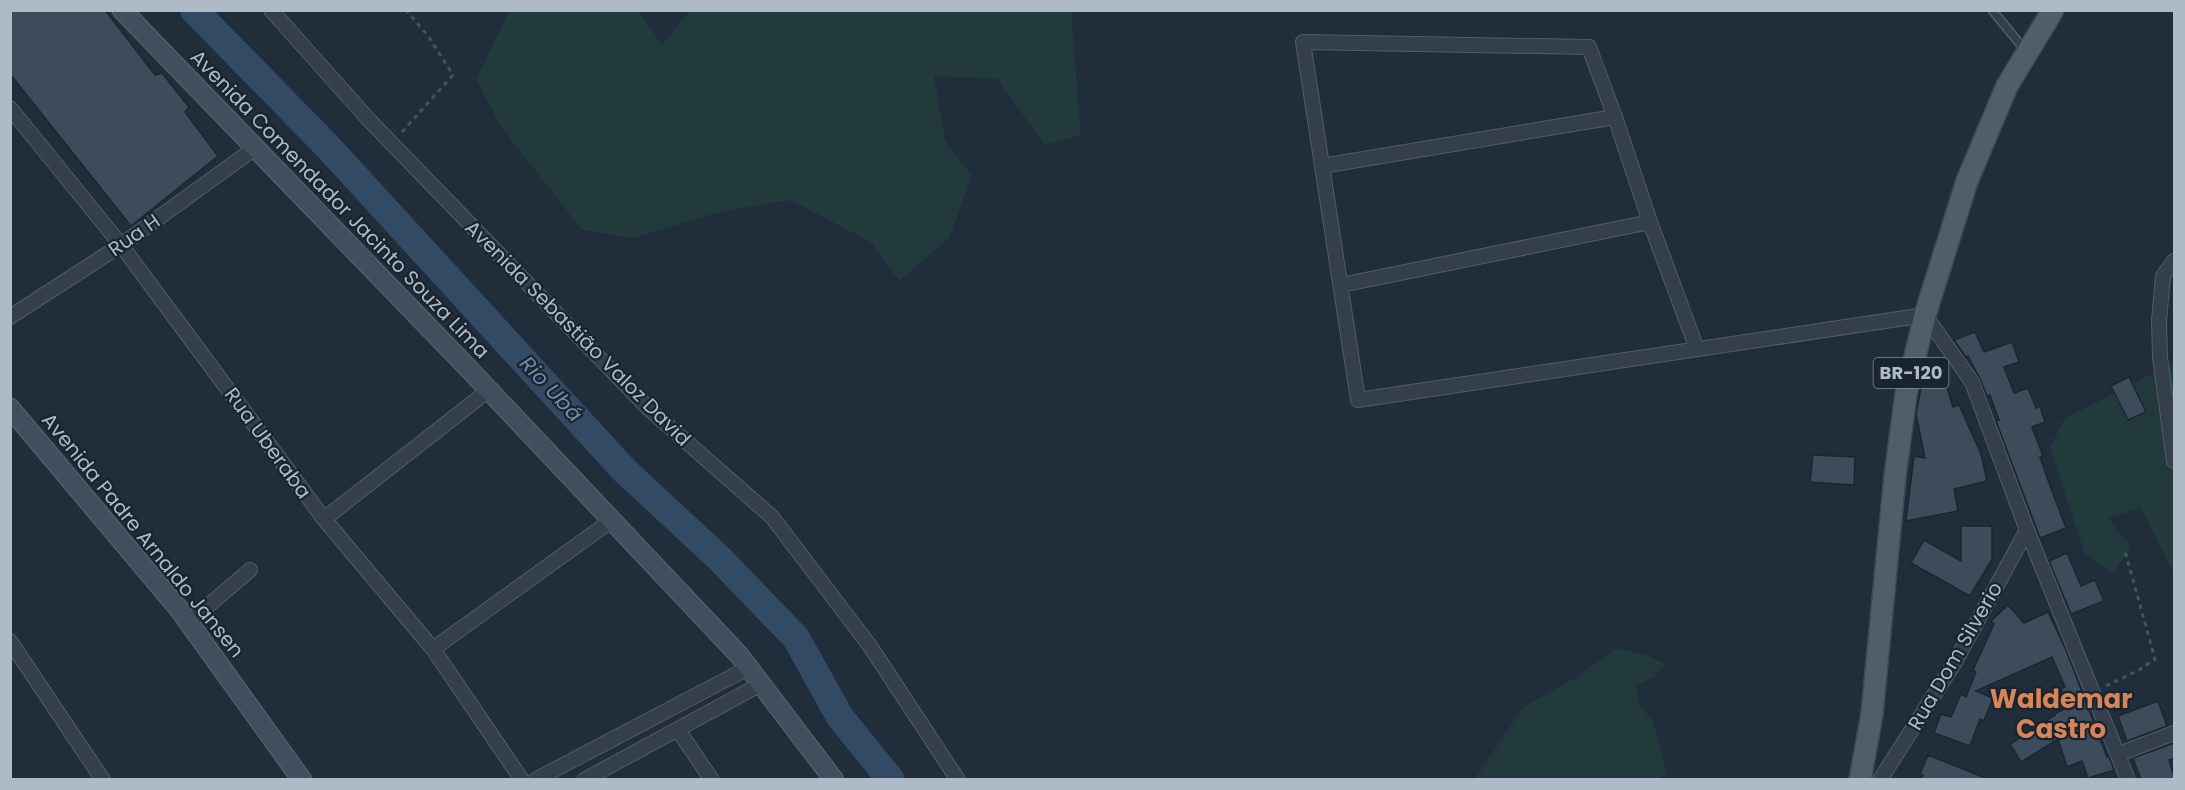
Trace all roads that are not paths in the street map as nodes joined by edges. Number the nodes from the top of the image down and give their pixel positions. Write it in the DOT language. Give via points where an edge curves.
graph roads {
  1 [pos="122,10"];
  2 [pos="270,10"];
  3 [pos="1992,10"];
  4 [pos="2053,10"];
  5 [pos="2028,52"];
  6 [pos="10,108"];
  7 [pos="1615,117"];
  8 [pos="255,148"];
  9 [pos="1322,166"];
  10 [pos="1650,222"];
  11 [pos="121,245"];
  12 [pos="2175,261"];
  13 [pos="1341,285"];
  14 [pos="1925,315"];
  15 [pos="10,317"];
  16 [pos="1697,349"];
  17 [pos="489,390"];
  18 [pos="10,408"];
  19 [pos="2175,461"];
  20 [pos="324,519"];
  21 [pos="612,520"];
  22 [pos="2026,530"];
  23 [pos="250,570"];
  24 [pos="189,622"];
  25 [pos="10,641"];
  26 [pos="433,649"];
  27 [pos="748,668"];
  28 [pos="761,684"];
  29 [pos="1872,714"];
  30 [pos="678,730"];
  31 [pos="2175,733"];
  32 [pos="2119,754"];
  33 [pos="103,780"];
  34 [pos="302,780"];
  35 [pos="522,780"];
  36 [pos="535,780"];
  37 [pos="584,780"];
  38 [pos="712,780"];
  39 [pos="834,780"];
  40 [pos="958,780"];
  41 [pos="1860,780"];
  42 [pos="1873,780"];
  43 [pos="1880,780"];
  44 [pos="2128,780"];
  1 -- 8 [label="street, Avenida Comendador Jacinto Souza Lima"];
  2 -- 40 [label="street, Avenida Sebastião Valoz David" via="392,143 648,408 771,517 870,646"];
  3 -- 5 [label="lane"];
  4 -- 5 [label="main road, BR-120"];
  5 -- 14 [label="main road, BR-120" via="2007,86 1967,181"];
  6 -- 11 [label="street, Rua Uberaba"];
  7 -- 9 [label="street"];
  7 -- 9 [label="street" via="1589,47 1303,42"];
  7 -- 10 [label="street"];
  8 -- 11 [label="street, Rua H"];
  8 -- 17 [label="street, Avenida Comendador Jacinto Souza Lima"];
  9 -- 13 [label="street"];
  10 -- 13 [label="street"];
  10 -- 16 [label="street"];
  11 -- 15 [label="street, Rua H"];
  11 -- 20 [label="street, Rua Uberaba"];
  12 -- 19 [label="street" via="2163,276 2159,321 2160,357"];
  13 -- 16 [label="street" via="1358,400"];
  14 -- 16 [label="street"];
  14 -- 22 [label="street" via="1972,382"];
  14 -- 29 [label="main road, BR-120" via="1906,394 1895,476"];
  17 -- 20 [label="street"];
  17 -- 21 [label="street, Avenida Comendador Jacinto Souza Lima"];
  18 -- 24 [label="street, Avenida Padre Arnaldo Jansen"];
  20 -- 26 [label="street, Rua Uberaba"];
  21 -- 26 [label="street"];
  21 -- 27 [label="street, Avenida Comendador Jacinto Souza Lima"];
  22 -- 32 [label="street"];
  22 -- 43 [label="street, Rua Dom Silverio" via="1955,662"];
  23 -- 24 [label="street"];
  24 -- 34 [label="street, Avenida Padre Arnaldo Jansen"];
  25 -- 33 [label="street"];
  26 -- 35 [label="street, Rua Uberaba"];
  27 -- 28 [label="street, Avenida Comendador Jacinto Souza Lima"];
  27 -- 36 [label="street"];
  28 -- 30 [label="street"];
  28 -- 39 [label="street, Avenida Comendador Jacinto Souza Lima"];
  29 -- 41 [label="main road, BR-120"];
  29 -- 42 [label="main road, BR-120"];
  30 -- 37 [label="street"];
  30 -- 38 [label="street"];
  31 -- 32 [label="street"];
  32 -- 44 [label="street"];
}
